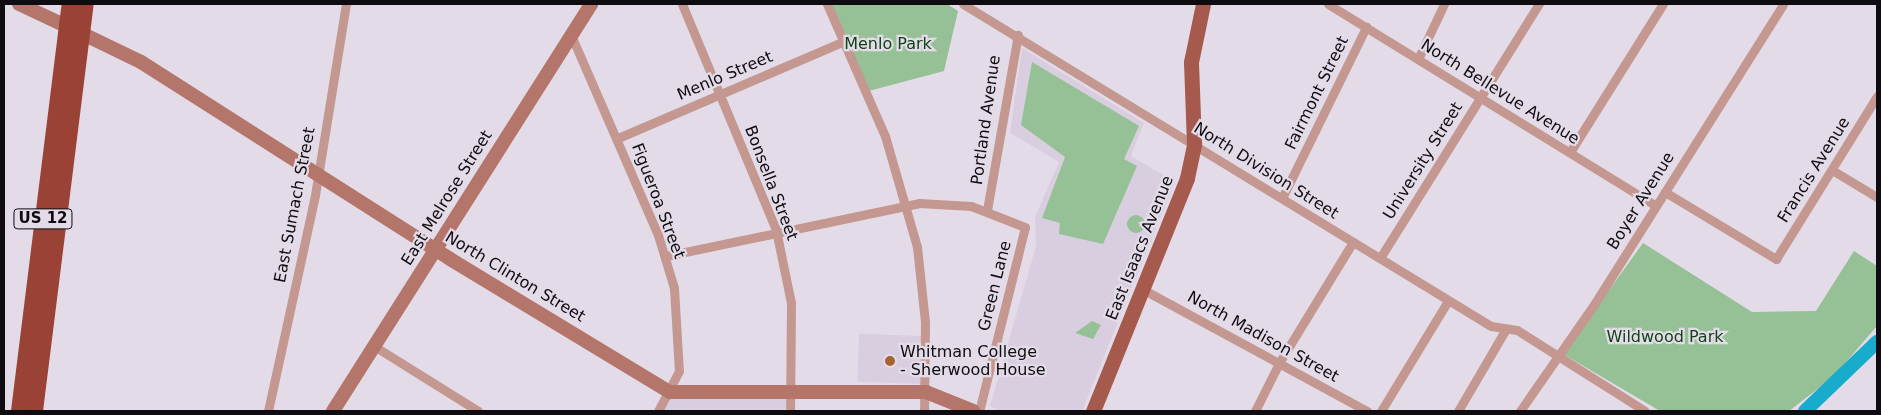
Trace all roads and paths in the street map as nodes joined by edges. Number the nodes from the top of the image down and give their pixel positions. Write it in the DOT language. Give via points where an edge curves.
graph roads {
  1 [pos="19,4"];
  2 [pos="71,4"];
  3 [pos="78,4"];
  4 [pos="85,4"];
  5 [pos="346,4"];
  6 [pos="591,4"];
  7 [pos="682,4"];
  8 [pos="827,4"];
  9 [pos="963,4"];
  10 [pos="984,4"];
  11 [pos="1203,4"];
  12 [pos="1328,4"];
  13 [pos="1444,4"];
  14 [pos="1539,4"];
  15 [pos="1663,4"];
  16 [pos="1783,4"];
  17 [pos="978,13"];
  18 [pos="1366,27"];
  19 [pos="74,30"];
  20 [pos="571,35"];
  21 [pos="1018,35"];
  22 [pos="844,41"];
  23 [pos="1418,59"];
  24 [pos="720,94"];
  25 [pos="1877,96"];
  26 [pos="1480,97"];
  27 [pos="618,138"];
  28 [pos="1194,144"];
  29 [pos="1570,152"];
  30 [pos="1832,170"];
  31 [pos="318,173"];
  32 [pos="1665,192"];
  33 [pos="1877,197"];
  34 [pos="1282,198"];
  35 [pos="906,204"];
  36 [pos="1656,206"];
  37 [pos="987,210"];
  38 [pos="776,230"];
  39 [pos="1353,242"];
  40 [pos="436,250"];
  41 [pos="666,256"];
  42 [pos="1380,258"];
  43 [pos="1144,290"];
  44 [pos="1448,301"];
  45 [pos="1506,329"];
  46 [pos="374,346"];
  47 [pos="1556,355"];
  48 [pos="1279,363"];
  49 [pos="793,391"];
  50 [pos="670,392"];
  51 [pos="926,392"];
  52 [pos="20,411"];
  53 [pos="34,411"];
  54 [pos="268,411"];
  55 [pos="333,411"];
  56 [pos="478,411"];
  57 [pos="658,411"];
  58 [pos="790,411"];
  59 [pos="924,411"];
  60 [pos="973,411"];
  61 [pos="979,411"];
  62 [pos="1093,411"];
  63 [pos="1255,411"];
  64 [pos="1367,411"];
  65 [pos="1381,411"];
  66 [pos="1458,411"];
  67 [pos="1520,411"];
  68 [pos="1645,411"];
  1 -- 19 [label="main road, North Clinton Street"];
  2 -- 19 [label="highway, US 12"];
  3 -- 19 [label="highway"];
  4 -- 19 [label="highway, US 12"];
  5 -- 31 [label="street, East Sumach Street"];
  6 -- 20 [label="main road, East Melrose Street"];
  7 -- 24 [label="street, Bonsella Street"];
  8 -- 22 [label="street"];
  9 -- 17 [label="street, North Division Street"];
  10 -- 17 [label="street"];
  11 -- 28 [label="main road, East Isaacs Avenue" via="1191,62"];
  12 -- 18 [label="street, North Bellevue Avenue"];
  13 -- 23 [label="street"];
  14 -- 26 [label="street, University Street"];
  15 -- 29 [label="street"];
  16 -- 32 [label="street, Boyer Avenue"];
  17 -- 21 [label="street, North Division Street"];
  18 -- 23 [label="street, North Bellevue Avenue"];
  18 -- 34 [label="street, Fairmont Street"];
  19 -- 31 [label="main road, North Clinton Street" via="141,62"];
  19 -- 52 [label="highway, US 12"];
  19 -- 53 [label="highway, US 12" via="58,215"];
  20 -- 27 [label="street, Figueroa Street"];
  20 -- 40 [label="main road, East Melrose Street"];
  21 -- 28 [label="street, North Division Street"];
  21 -- 37 [label="street, Portland Avenue"];
  22 -- 24 [label="street, Menlo Street"];
  22 -- 35 [label="street" via="885,136"];
  23 -- 26 [label="street, North Bellevue Avenue"];
  24 -- 27 [label="street, Menlo Street"];
  24 -- 38 [label="street, Bonsella Street"];
  25 -- 30 [label="street, Francis Avenue"];
  26 -- 29 [label="street, North Bellevue Avenue"];
  26 -- 42 [label="street, University Street"];
  27 -- 41 [label="street, Figueroa Street"];
  28 -- 34 [label="street, North Division Street"];
  28 -- 43 [label="main road, East Isaacs Avenue" via="1183,192"];
  29 -- 36 [label="street, North Bellevue Avenue"];
  30 -- 32 [label="street, Francis Avenue" via="1776,259"];
  30 -- 33 [label="street"];
  31 -- 40 [label="main road, North Clinton Street"];
  31 -- 54 [label="street, East Sumach Street"];
  32 -- 36 [label="street, Boyer Avenue"];
  34 -- 39 [label="street, North Division Street"];
  35 -- 37 [label="street" via="952,203"];
  35 -- 38 [label="street"];
  35 -- 51 [label="street" via="923,290"];
  36 -- 47 [label="street, Boyer Avenue" via="1595,303"];
  37 -- 61 [label="street, Green Lane" via="1025,227"];
  38 -- 41 [label="street"];
  38 -- 49 [label="street, Bonsella Street" via="791,303"];
  39 -- 42 [label="street, North Division Street"];
  39 -- 48 [label="street"];
  40 -- 46 [label="main road, East Melrose Street"];
  40 -- 50 [label="main road, North Clinton Street"];
  41 -- 50 [label="street, Figueroa Street" via="678,313 680,357"];
  42 -- 44 [label="street, North Division Street"];
  43 -- 48 [label="street, North Madison Street"];
  43 -- 62 [label="main road, East Isaacs Avenue"];
  44 -- 45 [label="street, North Division Street" via="1491,326"];
  44 -- 65 [label="street"];
  45 -- 47 [label="street, North Division Street" via="1517,330"];
  45 -- 66 [label="street"];
  46 -- 55 [label="main road, East Melrose Street"];
  46 -- 56 [label="street"];
  47 -- 67 [label="street, Boyer Avenue"];
  47 -- 68 [label="street, North Division Street"];
  48 -- 63 [label="street"];
  48 -- 64 [label="street, North Madison Street"];
  49 -- 50 [label="main road"];
  49 -- 51 [label="main road"];
  49 -- 58 [label="street, Bonsella Street"];
  50 -- 57 [label="street, Figueroa Street"];
  51 -- 59 [label="street"];
  51 -- 60 [label="main road"];
}
